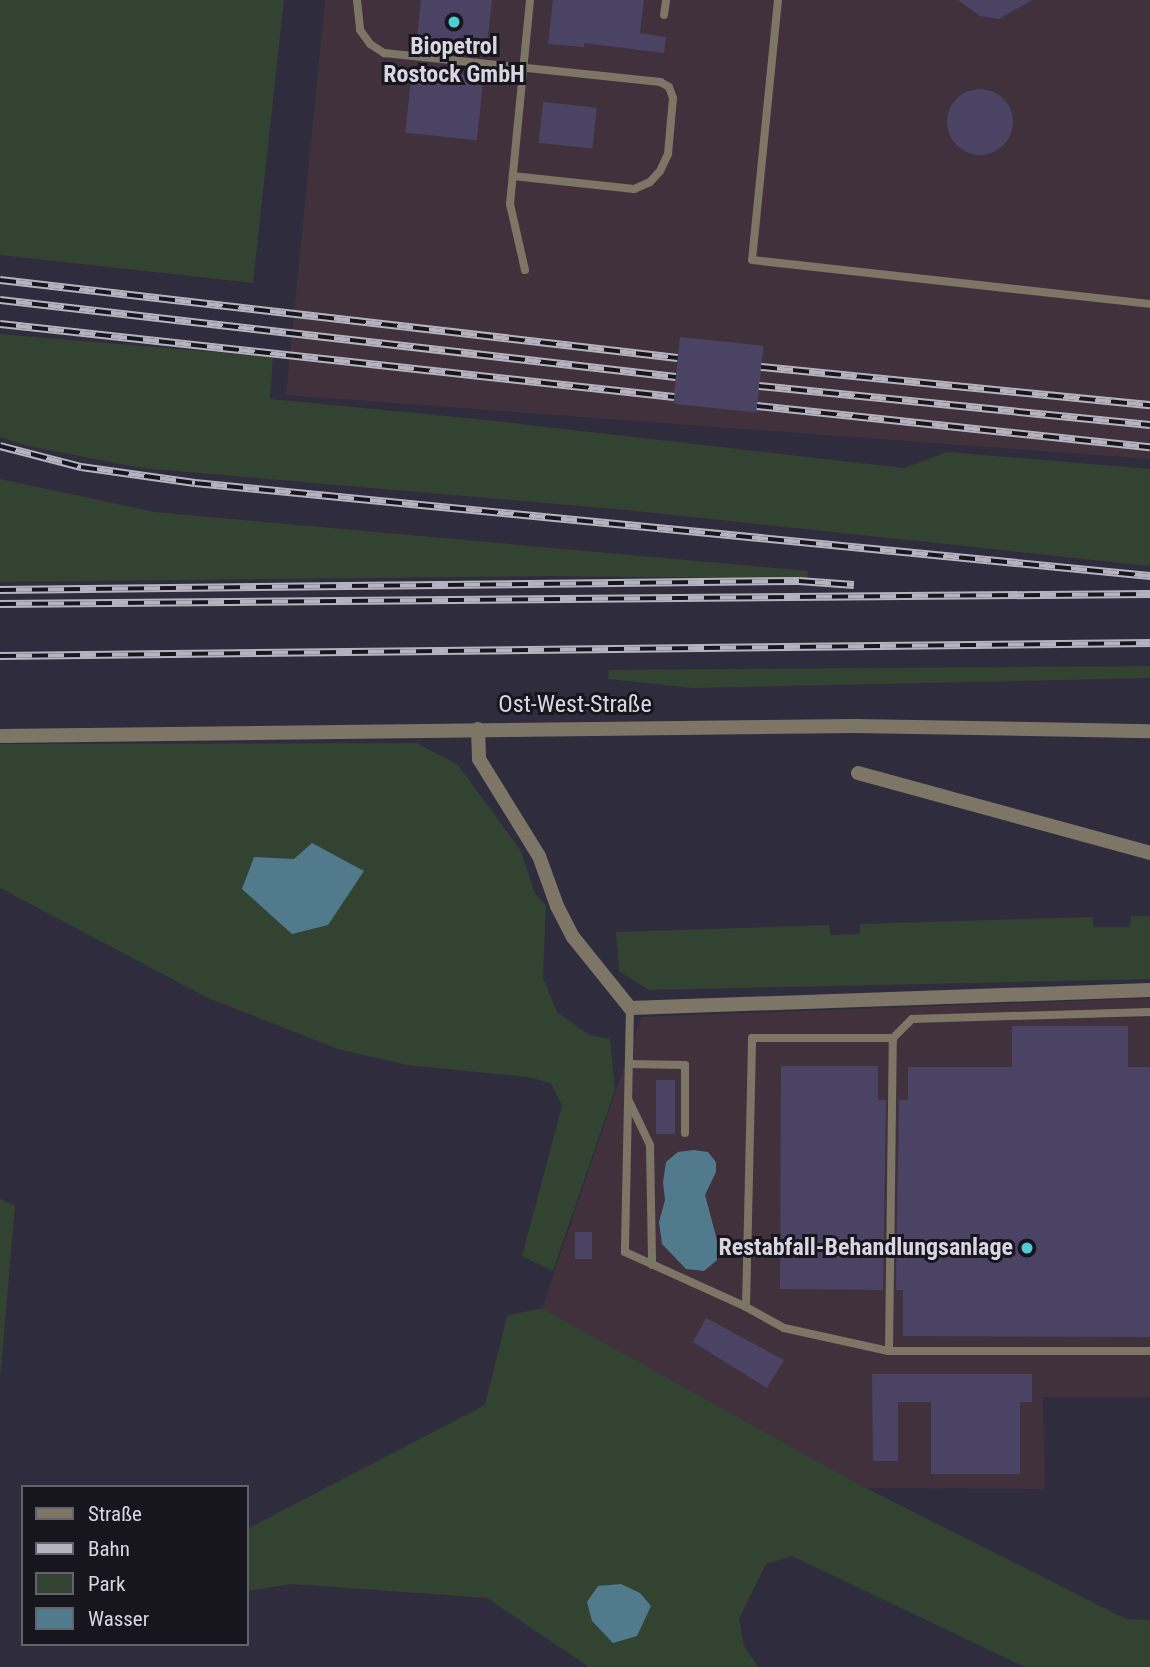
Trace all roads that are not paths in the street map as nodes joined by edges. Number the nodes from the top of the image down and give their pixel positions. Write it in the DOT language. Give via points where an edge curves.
graph roads {
  1 [pos="358,0"];
  2 [pos="530,0"];
  3 [pos="666,0"];
  4 [pos="779,0"];
  5 [pos="664,15"];
  6 [pos="523,68"];
  7 [pos="513,176"];
  8 [pos="525,270"];
  9 [pos="1150,304"];
  10 [pos="478,729"];
  11 [pos="1150,731"];
  12 [pos="0,736"];
  13 [pos="858,774"];
  14 [pos="1150,853"];
  15 [pos="1150,990"];
  16 [pos="630,1008"];
  17 [pos="1150,1012"];
  18 [pos="893,1038"];
  19 [pos="629,1065"];
  20 [pos="628,1099"];
  21 [pos="685,1133"];
  22 [pos="652,1265"];
  23 [pos="746,1307"];
  24 [pos="1150,1350"];
  25 [pos="889,1351"];
  1 -- 6 [label="lane" via="360,30 384,53"];
  2 -- 6 [label="lane"];
  3 -- 5 [label="lane"];
  4 -- 9 [label="lane" via="752,260"];
  6 -- 7 [label="lane"];
  6 -- 7 [label="lane" via="660,82 669,87 673,97 668,154 650,182 634,189"];
  7 -- 8 [label="lane" via="510,204"];
  10 -- 11 [label="street, Ost-West-Straße" via="854,726"];
  10 -- 12 [label="street, Ost-West-Straße"];
  10 -- 16 [label="street" via="479,759 539,856 573,937"];
  13 -- 14 [label="street"];
  15 -- 16 [label="street"];
  16 -- 19 [label="lane"];
  17 -- 18 [label="lane" via="912,1019"];
  18 -- 23 [label="lane" via="752,1038"];
  18 -- 25 [label="lane"];
  19 -- 20 [label="lane"];
  19 -- 21 [label="lane" via="685,1065"];
  20 -- 22 [label="lane" via="650,1145"];
  20 -- 22 [label="lane" via="625,1252"];
  22 -- 23 [label="lane"];
  23 -- 25 [label="lane" via="784,1328"];
  24 -- 25 [label="lane"];
}
